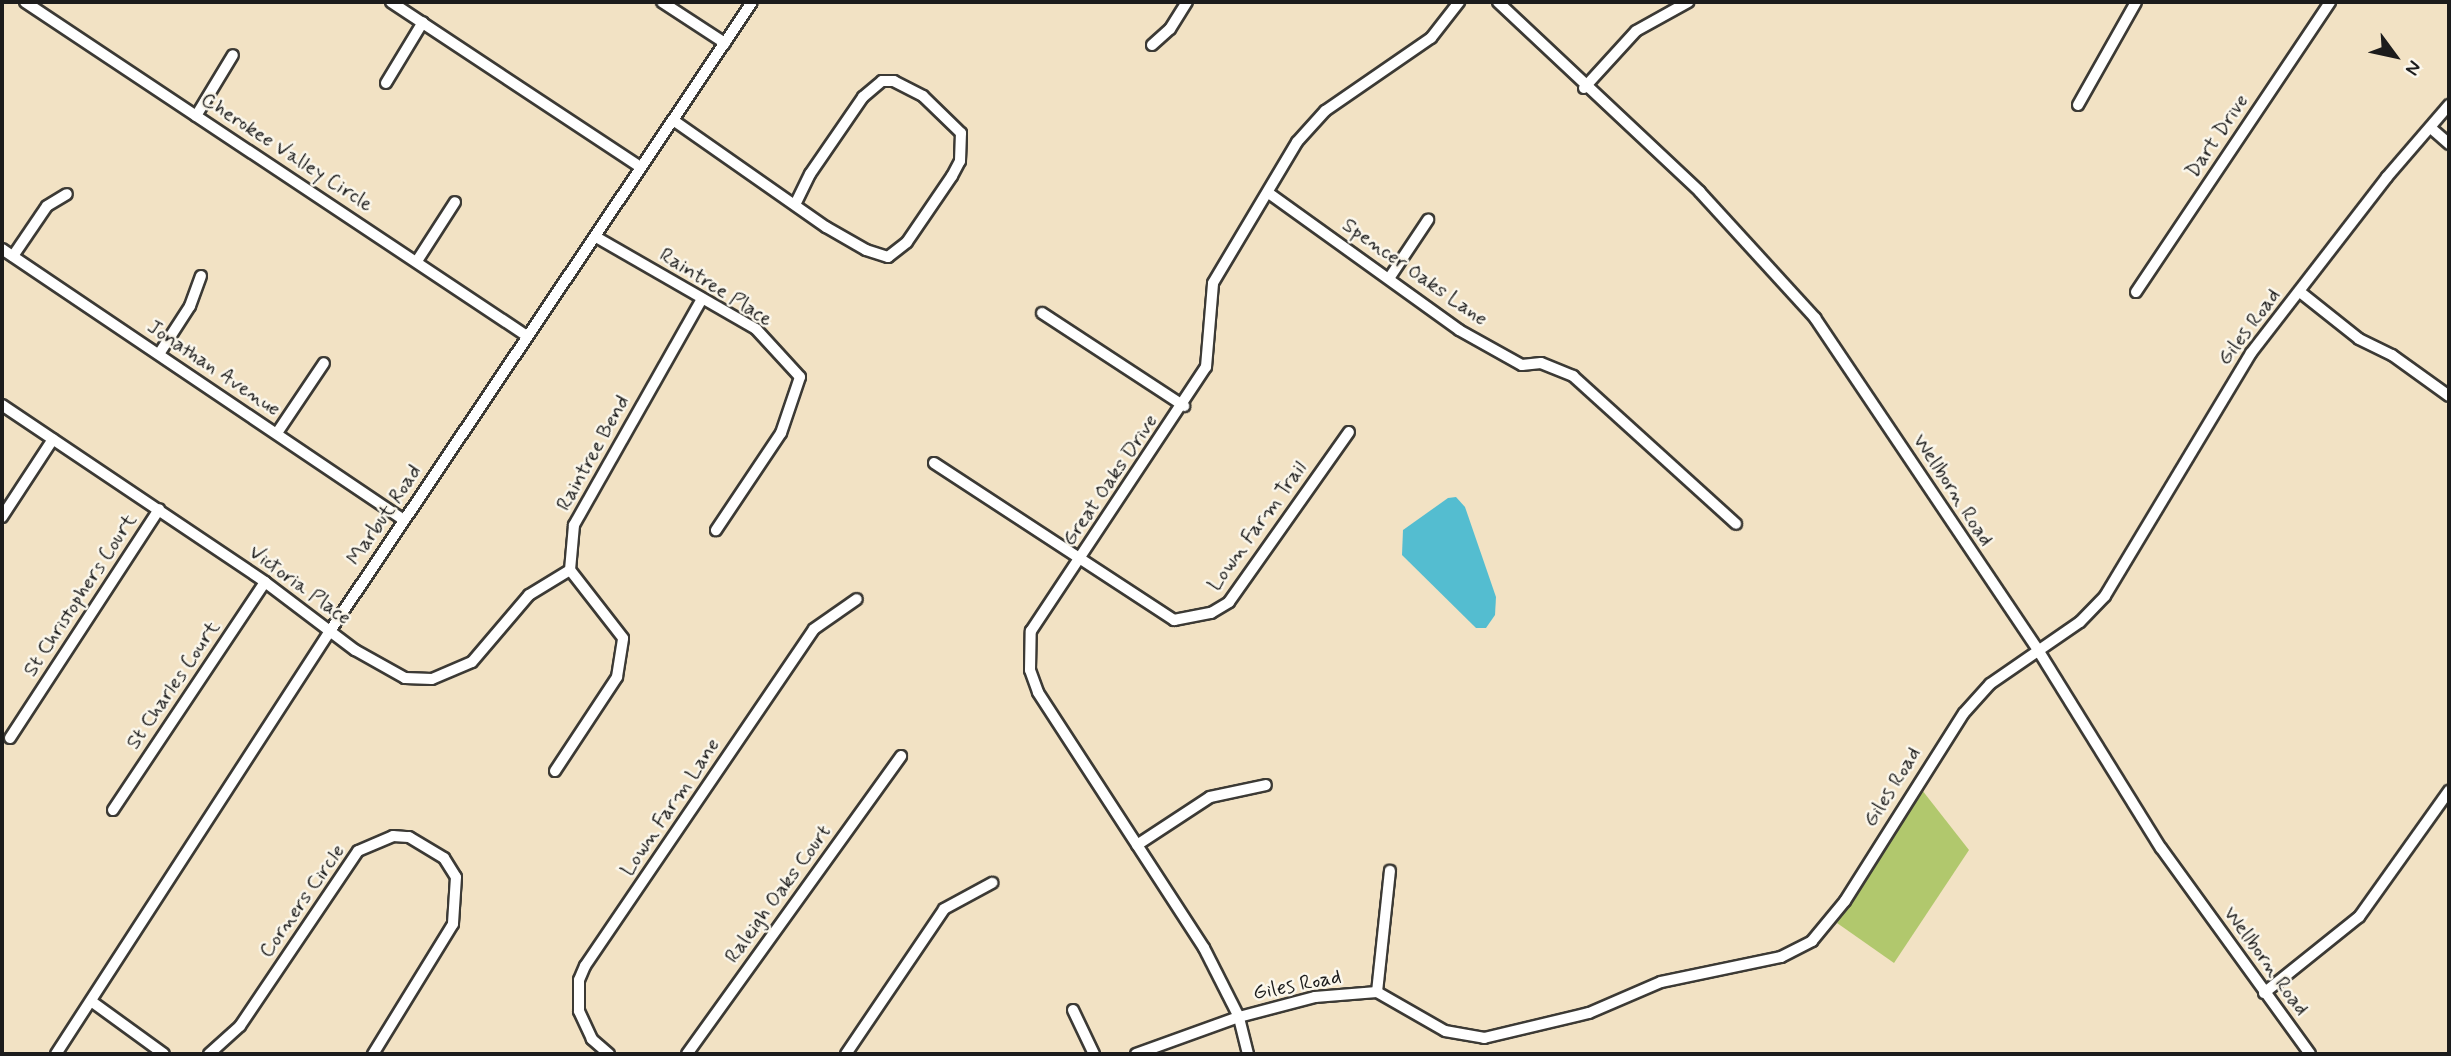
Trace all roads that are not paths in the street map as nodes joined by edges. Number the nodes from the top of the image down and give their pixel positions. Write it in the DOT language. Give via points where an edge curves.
graph roads {
  1 [pos="25,2"];
  2 [pos="391,2"];
  3 [pos="662,2"];
  4 [pos="752,2"];
  5 [pos="1187,2"];
  6 [pos="1459,2"];
  7 [pos="1498,2"];
  8 [pos="1688,2"];
  9 [pos="2136,2"];
  10 [pos="2330,2"];
  11 [pos="423,22"];
  12 [pos="724,43"];
  13 [pos="1152,45"];
  14 [pos="233,55"];
  15 [pos="386,83"];
  16 [pos="1584,88"];
  17 [pos="2078,105"];
  18 [pos="2449,105"];
  19 [pos="196,116"];
  20 [pos="673,120"];
  21 [pos="2432,129"];
  22 [pos="2449,144"];
  23 [pos="640,167"];
  24 [pos="66,194"];
  25 [pos="1269,194"];
  26 [pos="455,202"];
  27 [pos="796,203"];
  28 [pos="1428,220"];
  29 [pos="596,237"];
  30 [pos="2,249"];
  31 [pos="13,256"];
  32 [pos="417,261"];
  33 [pos="201,276"];
  34 [pos="1390,277"];
  35 [pos="2136,292"];
  36 [pos="2300,292"];
  37 [pos="702,299"];
  38 [pos="1042,313"];
  39 [pos="527,336"];
  40 [pos="159,354"];
  41 [pos="324,363"];
  42 [pos="2449,396"];
  43 [pos="2,405"];
  44 [pos="1184,406"];
  45 [pos="1349,432"];
  46 [pos="277,433"];
  47 [pos="53,439"];
  48 [pos="933,463"];
  49 [pos="159,509"];
  50 [pos="2,517"];
  51 [pos="404,520"];
  52 [pos="1736,524"];
  53 [pos="716,530"];
  54 [pos="1078,561"];
  55 [pos="570,570"];
  56 [pos="265,582"];
  57 [pos="857,599"];
  58 [pos="330,631"];
  59 [pos="2038,650"];
  60 [pos="10,738"];
  61 [pos="901,756"];
  62 [pos="555,771"];
  63 [pos="1266,786"];
  64 [pos="2449,791"];
  65 [pos="113,810"];
  66 [pos="1138,845"];
  67 [pos="1390,871"];
  68 [pos="992,883"];
  69 [pos="1377,992"];
  70 [pos="2264,993"];
  71 [pos="92,1001"];
  72 [pos="1073,1010"];
  73 [pos="1239,1017"];
  74 [pos="56,1054"];
  75 [pos="164,1054"];
  76 [pos="209,1054"];
  77 [pos="373,1054"];
  78 [pos="609,1054"];
  79 [pos="687,1054"];
  80 [pos="846,1054"];
  81 [pos="1094,1054"];
  82 [pos="1136,1054"];
  83 [pos="1248,1054"];
  84 [pos="2310,1054"];
  1 -- 19 [label="street, Cherokee Valley Circle"];
  2 -- 11 [label="street"];
  3 -- 12 [label="street"];
  4 -- 12 [label="street, Marbut Road"];
  5 -- 13 [label="street" via="1170,29"];
  6 -- 25 [label="street, Great Oaks Drive" via="1431,38 1325,111 1297,142"];
  7 -- 16 [label="street, Wellborn Road"];
  8 -- 16 [label="street" via="1636,32"];
  9 -- 17 [label="street"];
  10 -- 35 [label="street, Dart Drive"];
  11 -- 15 [label="street"];
  11 -- 23 [label="street"];
  12 -- 20 [label="street, Marbut Road"];
  14 -- 19 [label="street"];
  16 -- 59 [label="street, Wellborn Road" via="1700,192 1815,318"];
  18 -- 21 [label="street, Giles Road"];
  19 -- 32 [label="street, Cherokee Valley Circle"];
  20 -- 23 [label="street, Marbut Road"];
  20 -- 27 [label="street"];
  21 -- 22 [label="street"];
  21 -- 36 [label="street, Giles Road" via="2387,177"];
  23 -- 29 [label="street, Marbut Road"];
  24 -- 31 [label="street" via="47,206"];
  25 -- 34 [label="street, Spencer Oaks Lane"];
  25 -- 44 [label="street, Great Oaks Drive" via="1213,283 1206,367"];
  26 -- 32 [label="street"];
  27 -- 27 [label="street" via="866,250 888,257 907,242 952,176 960,161 961,133 923,96 894,80 882,81 863,97 810,174"];
  28 -- 34 [label="street"];
  29 -- 37 [label="street, Raintree Place"];
  29 -- 39 [label="street, Marbut Road"];
  30 -- 31 [label="street, Jonathan Avenue"];
  31 -- 40 [label="street, Jonathan Avenue"];
  32 -- 39 [label="street, Cherokee Valley Circle"];
  33 -- 40 [label="street" via="190,306"];
  34 -- 52 [label="street, Spencer Oaks Lane" via="1459,330 1522,365 1541,363 1573,376"];
  36 -- 42 [label="street" via="2359,340 2392,355"];
  36 -- 59 [label="street, Giles Road" via="2223,397 2105,596 2080,622"];
  37 -- 53 [label="street, Raintree Place" via="756,329 800,377 781,433"];
  37 -- 55 [label="street, Raintree Bend" via="585,501 574,525"];
  38 -- 44 [label="street"];
  39 -- 51 [label="street, Marbut Road"];
  40 -- 46 [label="street, Jonathan Avenue"];
  41 -- 46 [label="street"];
  43 -- 47 [label="street, Victoria Place"];
  44 -- 54 [label="street, Great Oaks Drive"];
  45 -- 54 [label="street, Lown Farm Trail" via="1229,601 1211,614 1174,620"];
  46 -- 51 [label="street, Jonathan Avenue"];
  47 -- 49 [label="street, Victoria Place"];
  47 -- 50 [label="street"];
  48 -- 54 [label="street, Lown Farm Trail"];
  49 -- 56 [label="street, Victoria Place"];
  49 -- 60 [label="street, St Christophers Court"];
  51 -- 58 [label="street, Marbut Road"];
  54 -- 66 [label="street, Great Oaks Drive" via="1031,631 1031,670 1038,692"];
  55 -- 58 [label="street, Victoria Place" via="529,595 472,662 432,679 405,678 388,671"];
  55 -- 62 [label="street" via="624,638 617,677"];
  56 -- 58 [label="street, Victoria Place"];
  56 -- 65 [label="street, St Charles Court"];
  57 -- 78 [label="street, Lown Farm Lane" via="814,629 585,966 578,988 579,1011 592,1039"];
  58 -- 71 [label="street, Marbut Road"];
  59 -- 69 [label="street, Giles Road" via="1990,684 1964,713 1845,901 1812,941 1781,957 1661,982 1589,1013 1484,1038 1445,1031"];
  59 -- 70 [label="street, Wellborn Road" via="2161,848"];
  61 -- 79 [label="street, Raleigh Oaks Court"];
  63 -- 66 [label="street" via="1210,797"];
  64 -- 70 [label="street" via="2359,917"];
  66 -- 73 [label="street, Great Oaks Drive" via="1205,948"];
  67 -- 69 [label="street"];
  68 -- 80 [label="street" via="944,909"];
  69 -- 73 [label="street, Giles Road" via="1315,997"];
  70 -- 84 [label="street, Wellborn Road"];
  71 -- 74 [label="street, Marbut Road"];
  71 -- 75 [label="street"];
  72 -- 81 [label="street"];
  73 -- 82 [label="street, Giles Road"];
  73 -- 83 [label="street, Great Oaks Drive"];
  76 -- 77 [label="street, Corners Circle" via="240,1026 358,851 393,836 409,837 444,858 456,877 453,924"];
}
